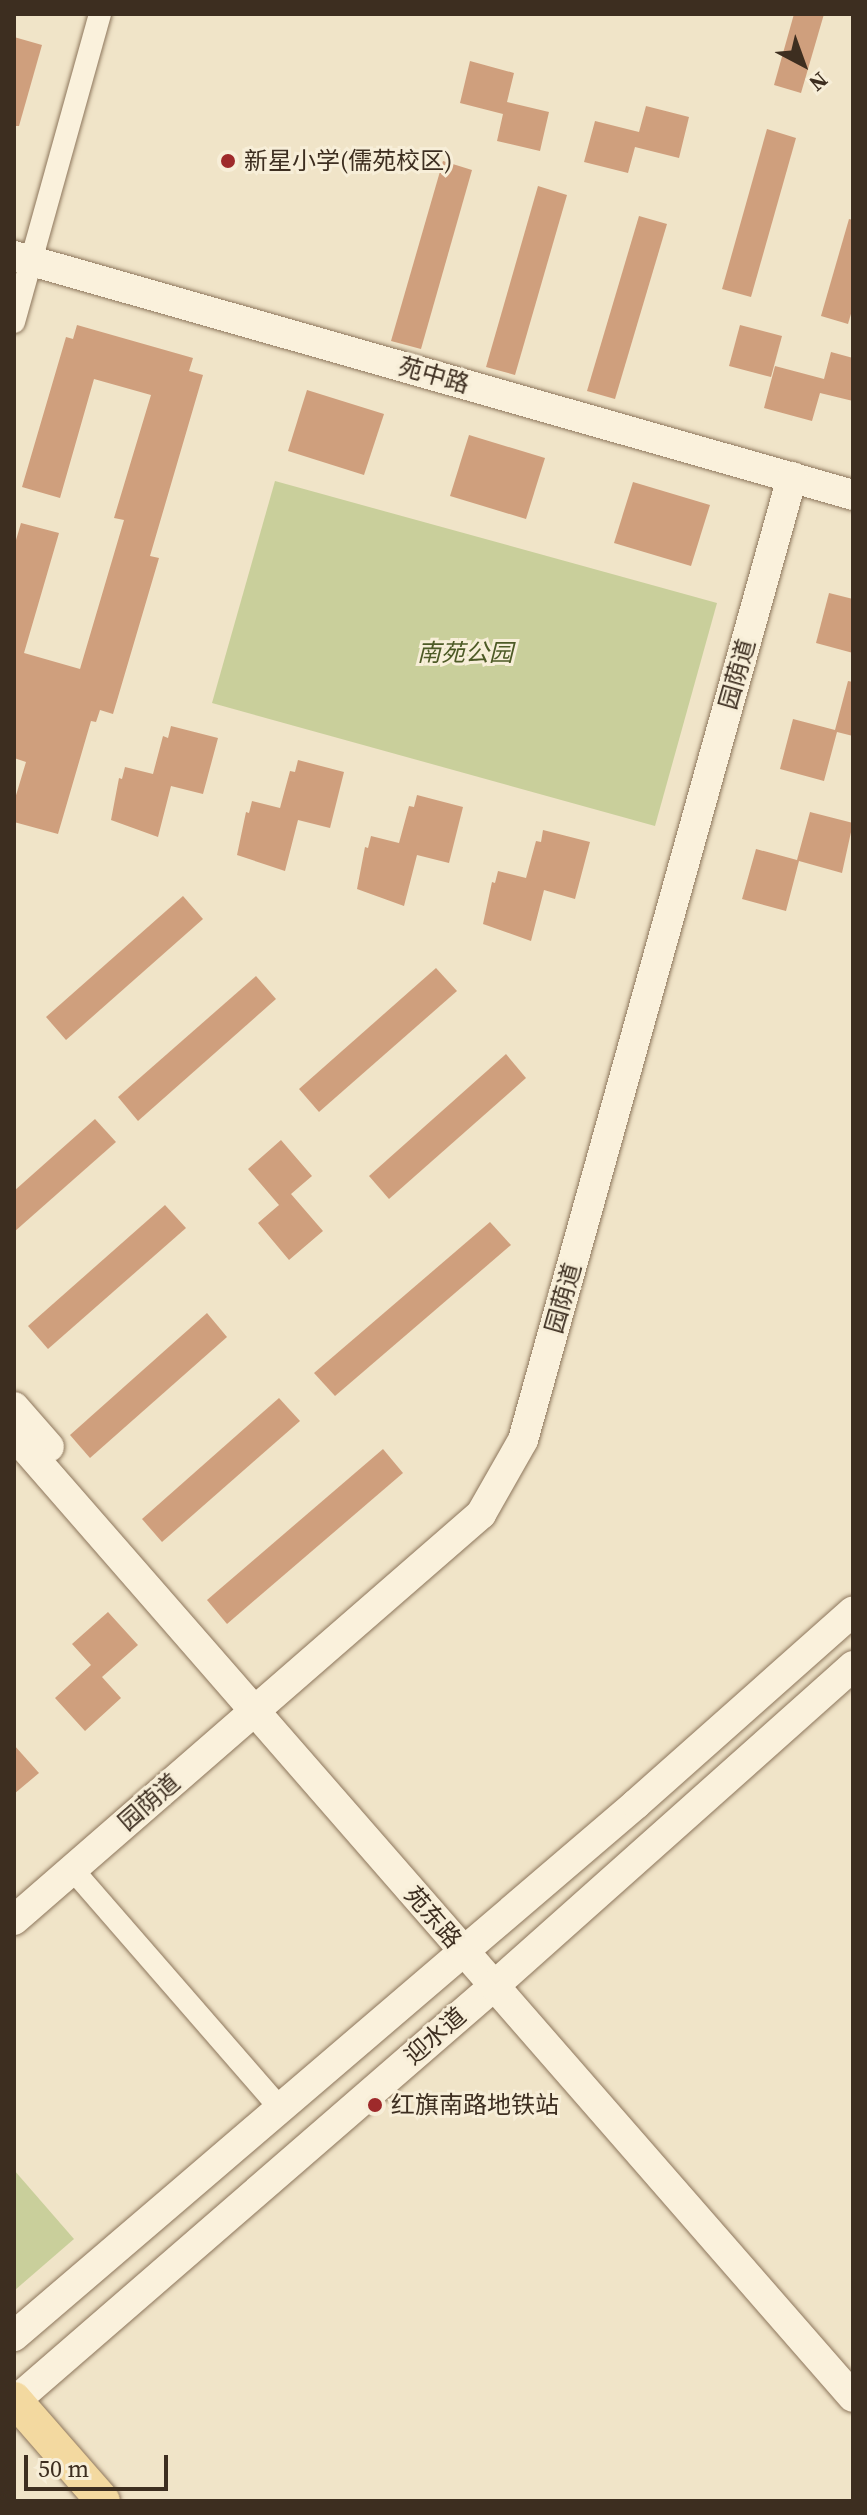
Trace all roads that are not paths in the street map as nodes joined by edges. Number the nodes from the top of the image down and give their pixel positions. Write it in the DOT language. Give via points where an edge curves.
graph roads {
  1 [pos="100,14"];
  2 [pos="21,266"];
  3 [pos="14,322"];
  4 [pos="790,483"];
  5 [pos="853,495"];
  6 [pos="853,507"];
  7 [pos="14,1407"];
  8 [pos="14,1435"];
  9 [pos="853,1611"];
  10 [pos="853,1666"];
  11 [pos="260,1705"];
  12 [pos="73,1870"];
  13 [pos="14,1920"];
  14 [pos="469,1944"];
  15 [pos="501,1979"];
  16 [pos="281,2109"];
  17 [pos="14,2336"];
  18 [pos="853,2367"];
  19 [pos="853,2397"];
  20 [pos="14,2401"];
  21 [pos="103,2501"];
  1 -- 2 [label="street"];
  2 -- 3 [label="street"];
  2 -- 4 [label="street, 苑中路"];
  4 -- 5 [label="street, 苑中路"];
  4 -- 6 [label="street, 苑中路"];
  4 -- 11 [label="street, 园荫道" via="523,1440 481,1514"];
  7 -- 11 [label="street, 苑东路"];
  8 -- 11 [label="street, 苑东路"];
  9 -- 14 [label="street, 迎水道"];
  10 -- 15 [label="street, 迎水道"];
  11 -- 12 [label="street, 园荫道"];
  11 -- 14 [label="street, 苑东路"];
  12 -- 13 [label="street, 园荫道"];
  12 -- 16 [label="street"];
  14 -- 15 [label="street, 苑东路"];
  14 -- 16 [label="street, 迎水道"];
  15 -- 18 [label="street, 苑东路"];
  15 -- 19 [label="street, 苑东路"];
  15 -- 20 [label="street, 迎水道"];
  16 -- 17 [label="street, 迎水道"];
  20 -- 21 [label="main road"];
}
